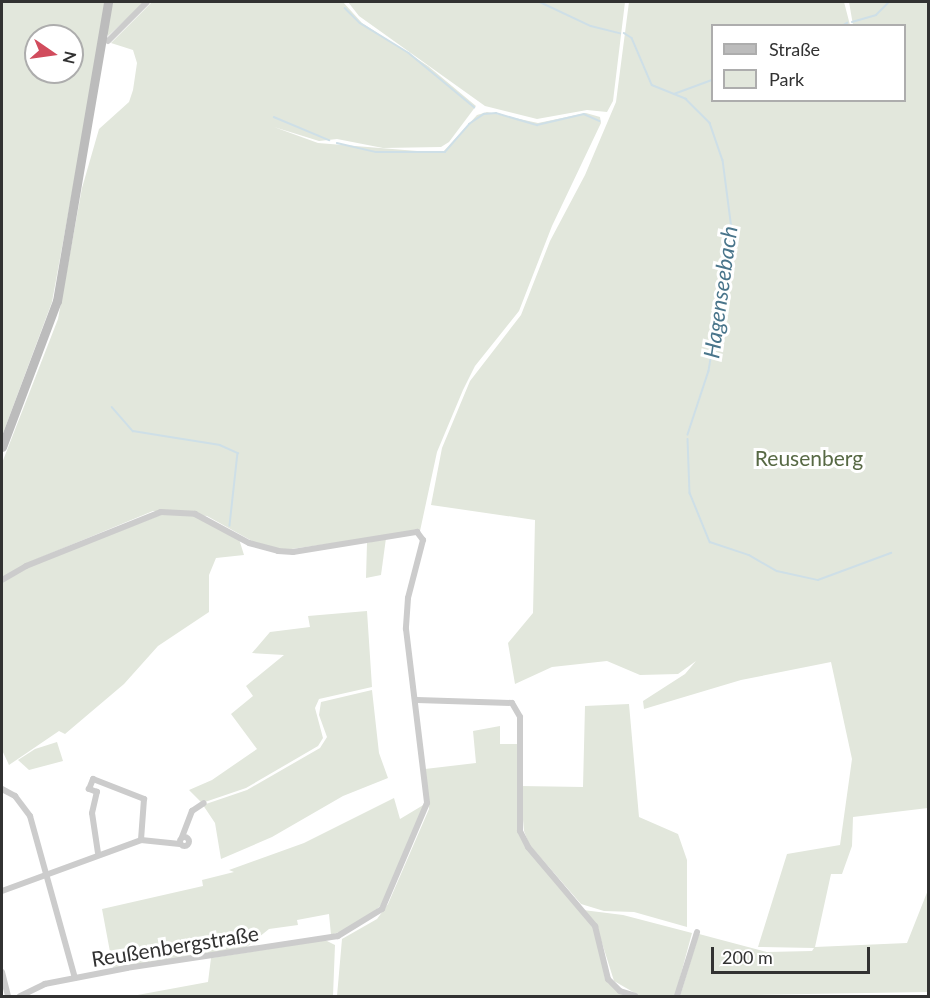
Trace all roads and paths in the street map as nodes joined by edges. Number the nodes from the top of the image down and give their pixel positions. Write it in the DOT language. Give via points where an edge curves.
graph roads {
  1 [pos="108,2"];
  2 [pos="147,2"];
  3 [pos="108,41"];
  4 [pos="2,447"];
  5 [pos="2,580"];
  6 [pos="417,700"];
  7 [pos="2,789"];
  8 [pos="204,803"];
  9 [pos="141,840"];
  10 [pos="98,853"];
  11 [pos="44,875"];
  12 [pos="2,891"];
  13 [pos="697,932"];
  14 [pos="2,972"];
  15 [pos="75,978"];
  16 [pos="8,996"];
  17 [pos="20,996"];
  18 [pos="635,996"];
  19 [pos="677,996"];
  1 -- 4 [label="main road" via="54,314"];
  2 -- 3 [label="street"];
  5 -- 6 [label="street" via="26,566 161,512 195,514 264,549 293,552 417,532 423,540 408,598 406,629 409,681"];
  6 -- 15 [label="street, Reußenbergstraße" via="417,735 427,803 382,909 338,936"];
  6 -- 18 [label="street" via="512,703 520,717 520,831 528,847 595,926 608,979 620,991"];
  7 -- 11 [label="street" via="15,796 30,816"];
  8 -- 9 [label="street" via="192,811 181,840"];
  9 -- 10 [label="street"];
  9 -- 10 [label="street" via="144,799 93,779 89,789 97,792 92,813"];
  10 -- 11 [label="street"];
  11 -- 12 [label="street"];
  11 -- 15 [label="street"];
  13 -- 19 [label="street"];
  14 -- 16 [label="street"];
  15 -- 17 [label="street, Reußenbergstraße" via="37,987"];
}
